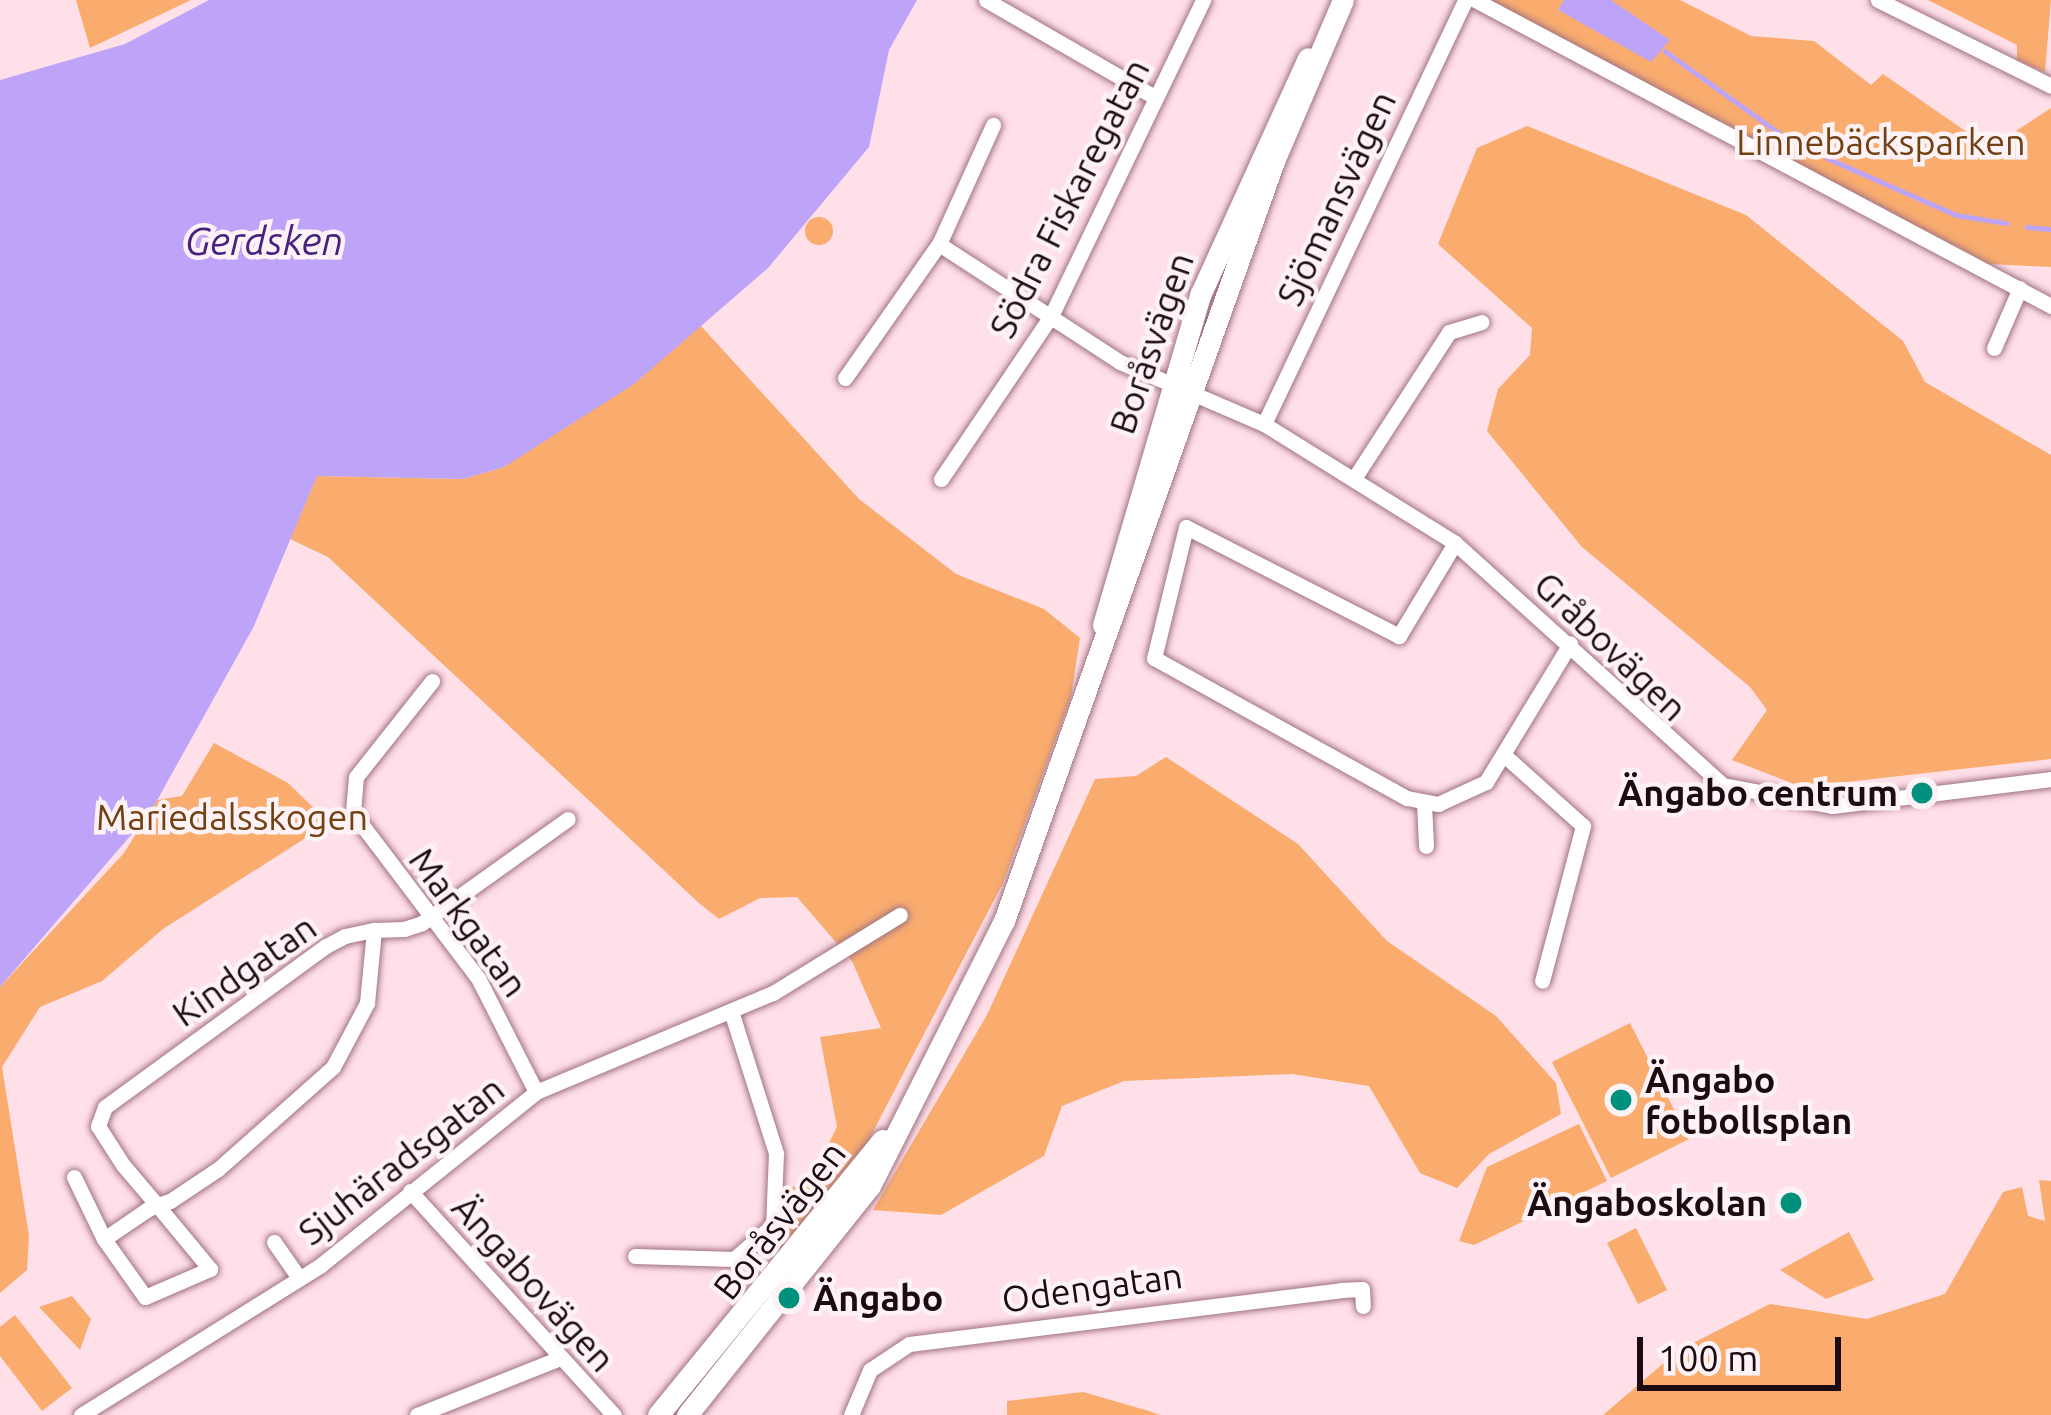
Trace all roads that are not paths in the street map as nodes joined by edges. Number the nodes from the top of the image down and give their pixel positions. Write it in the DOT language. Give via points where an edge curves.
graph roads {
  1 [pos="986,0"];
  2 [pos="1203,0"];
  3 [pos="1342,0"];
  4 [pos="1465,0"];
  5 [pos="1475,0"];
  6 [pos="1878,0"];
  7 [pos="1328,28"];
  8 [pos="2051,86"];
  9 [pos="1155,98"];
  10 [pos="994,125"];
  11 [pos="939,244"];
  12 [pos="2020,288"];
  13 [pos="2051,306"];
  14 [pos="1051,316"];
  15 [pos="1482,322"];
  16 [pos="1994,348"];
  17 [pos="845,378"];
  18 [pos="1169,382"];
  19 [pos="1192,393"];
  20 [pos="1264,424"];
  21 [pos="1355,477"];
  22 [pos="941,479"];
  23 [pos="1455,543"];
  24 [pos="1570,644"];
  25 [pos="432,681"];
  26 [pos="1087,699"];
  27 [pos="1504,755"];
  28 [pos="2051,778"];
  29 [pos="1424,803"];
  30 [pos="568,819"];
  31 [pos="1426,846"];
  32 [pos="900,915"];
  33 [pos="432,917"];
  34 [pos="374,930"];
  35 [pos="1542,981"];
  36 [pos="731,1011"];
  37 [pos="940,1056"];
  38 [pos="536,1092"];
  39 [pos="74,1177"];
  40 [pos="410,1191"];
  41 [pos="157,1205"];
  42 [pos="104,1239"];
  43 [pos="274,1243"];
  44 [pos="635,1256"];
  45 [pos="299,1278"];
  46 [pos="1363,1306"];
  47 [pos="560,1358"];
  48 [pos="82,1415"];
  49 [pos="417,1415"];
  50 [pos="614,1415"];
  51 [pos="658,1415"];
  52 [pos="687,1415"];
  53 [pos="851,1415"];
  1 -- 9 [label="street"];
  2 -- 9 [label="street, Södra Fiskaregatan"];
  3 -- 7 [label="main road, Boråsvägen"];
  4 -- 20 [label="street, Sjömansvägen"];
  5 -- 12 [label="street"];
  6 -- 8 [label="street"];
  7 -- 18 [label="main road, Boråsvägen" via="1256,154"];
  7 -- 19 [label="main road, Boråsvägen"];
  9 -- 14 [label="street, Södra Fiskaregatan"];
  10 -- 11 [label="street"];
  11 -- 14 [label="street, Gråbovägen"];
  11 -- 17 [label="street"];
  12 -- 13 [label="street"];
  12 -- 16 [label="street"];
  14 -- 18 [label="street, Gråbovägen"];
  14 -- 22 [label="street, Södra Fiskaregatan"];
  15 -- 21 [label="street" via="1449,332"];
  18 -- 19 [label="street, Gråbovägen"];
  18 -- 26 [label="main road, Boråsvägen"];
  19 -- 20 [label="street, Gråbovägen"];
  19 -- 26 [label="main road, Boråsvägen"];
  20 -- 21 [label="street, Gråbovägen"];
  21 -- 23 [label="street, Gråbovägen"];
  23 -- 24 [label="street, Gråbovägen"];
  23 -- 29 [label="street" via="1400,636 1186,527 1154,658"];
  24 -- 27 [label="street"];
  24 -- 28 [label="street, Gråbovägen" via="1691,766 1747,795 1832,806"];
  25 -- 33 [label="street, Markgatan" via="350,791 353,813"];
  26 -- 37 [label="main road, Boråsvägen"];
  27 -- 29 [label="street" via="1461,799"];
  27 -- 35 [label="street" via="1583,826"];
  29 -- 31 [label="street"];
  30 -- 33 [label="street"];
  32 -- 36 [label="street, Sjuhäradsgatan"];
  33 -- 34 [label="street, Kindgatan"];
  33 -- 38 [label="street, Markgatan" via="506,1022"];
  34 -- 41 [label="street" via="367,1003 340,1059 218,1169"];
  34 -- 41 [label="street, Kindgatan" via="326,946 105,1107 98,1126"];
  36 -- 38 [label="street, Sjuhäradsgatan"];
  36 -- 44 [label="street" via="776,1153 773,1225 734,1259"];
  37 -- 51 [label="main road, Boråsvägen" via="798,1256"];
  37 -- 52 [label="main road, Boråsvägen" via="837,1236"];
  38 -- 40 [label="street, Sjuhäradsgatan"];
  39 -- 42 [label="street"];
  40 -- 45 [label="street, Sjuhäradsgatan"];
  40 -- 47 [label="street, Ängabovägen"];
  41 -- 42 [label="street"];
  41 -- 42 [label="street" via="210,1269 148,1299"];
  43 -- 45 [label="street"];
  45 -- 48 [label="street, Sjuhäradsgatan"];
  46 -- 53 [label="street, Odengatan" via="1362,1289 1341,1290 909,1344 870,1370"];
  47 -- 49 [label="street"];
  47 -- 50 [label="street, Ängabovägen"];
}
